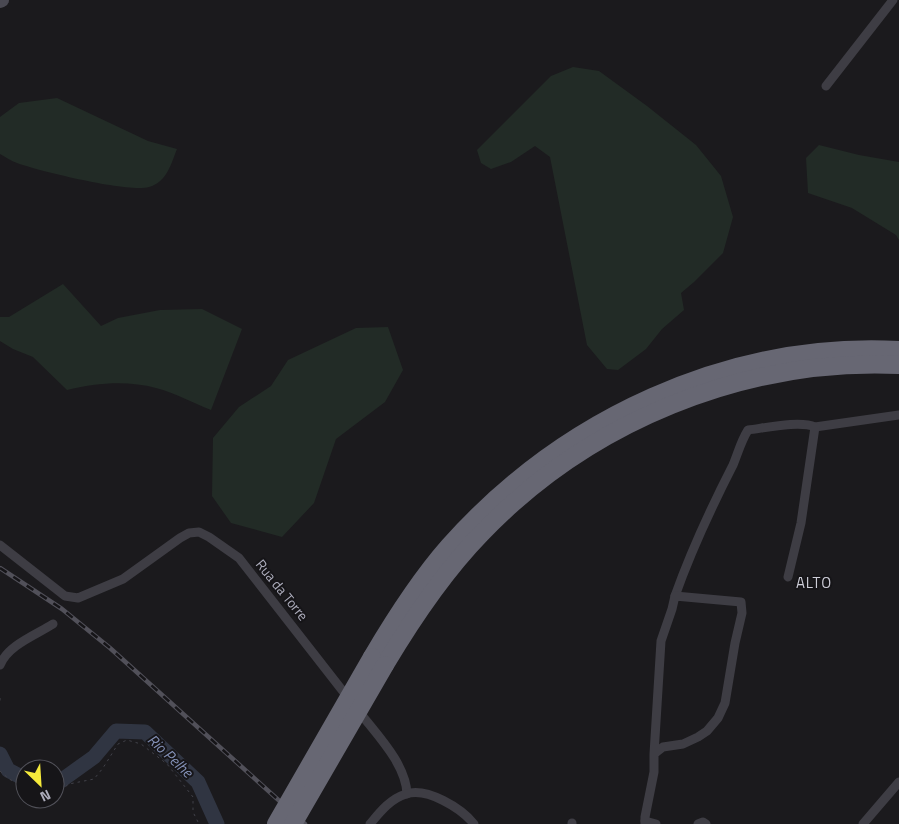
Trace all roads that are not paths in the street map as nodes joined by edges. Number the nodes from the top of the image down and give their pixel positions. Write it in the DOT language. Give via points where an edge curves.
graph roads {
  1 [pos="893,0"];
  2 [pos="826,86"];
  3 [pos="899,350"];
  4 [pos="899,365"];
  5 [pos="899,415"];
  6 [pos="815,427"];
  7 [pos="0,545"];
  8 [pos="788,577"];
  9 [pos="675,596"];
  10 [pos="53,624"];
  11 [pos="378,661"];
  12 [pos="0,665"];
  13 [pos="654,754"];
  14 [pos="899,782"];
  15 [pos="407,794"];
  16 [pos="645,823"];
  17 [pos="276,824"];
  18 [pos="293,824"];
  19 [pos="370,824"];
  20 [pos="474,824"];
  21 [pos="656,824"];
  22 [pos="698,824"];
  23 [pos="706,824"];
  24 [pos="863,824"];
  1 -- 2 [label="street"];
  3 -- 11 [label="highway" via="823,352 739,367 673,388 595,425 524,474 473,521 427,573 397,616"];
  4 -- 11 [label="highway" via="819,367 751,379 686,399 609,435 548,475 481,534"];
  5 -- 6 [label="street"];
  6 -- 8 [label="street" via="801,523"];
  6 -- 9 [label="street" via="787,425 748,430 688,558"];
  7 -- 15 [label="street, Rua da Torre" via="65,596 78,598 123,579 189,533 200,532 210,537 239,558 314,652 398,763"];
  9 -- 13 [label="street" via="661,641"];
  9 -- 13 [label="street" via="742,602 742,612 725,703 718,718 708,731 698,737 683,744 663,747"];
  10 -- 12 [label="street" via="14,648"];
  11 -- 17 [label="highway, bridge"];
  11 -- 18 [label="highway, bridge"];
  13 -- 16 [label="street"];
  14 -- 24 [label="street"];
  15 -- 19 [label="street" via="393,801"];
  15 -- 20 [label="street" via="440,798 462,811"];
  16 -- 21 [label="street"];
  22 -- 23 [label="street"];
}
